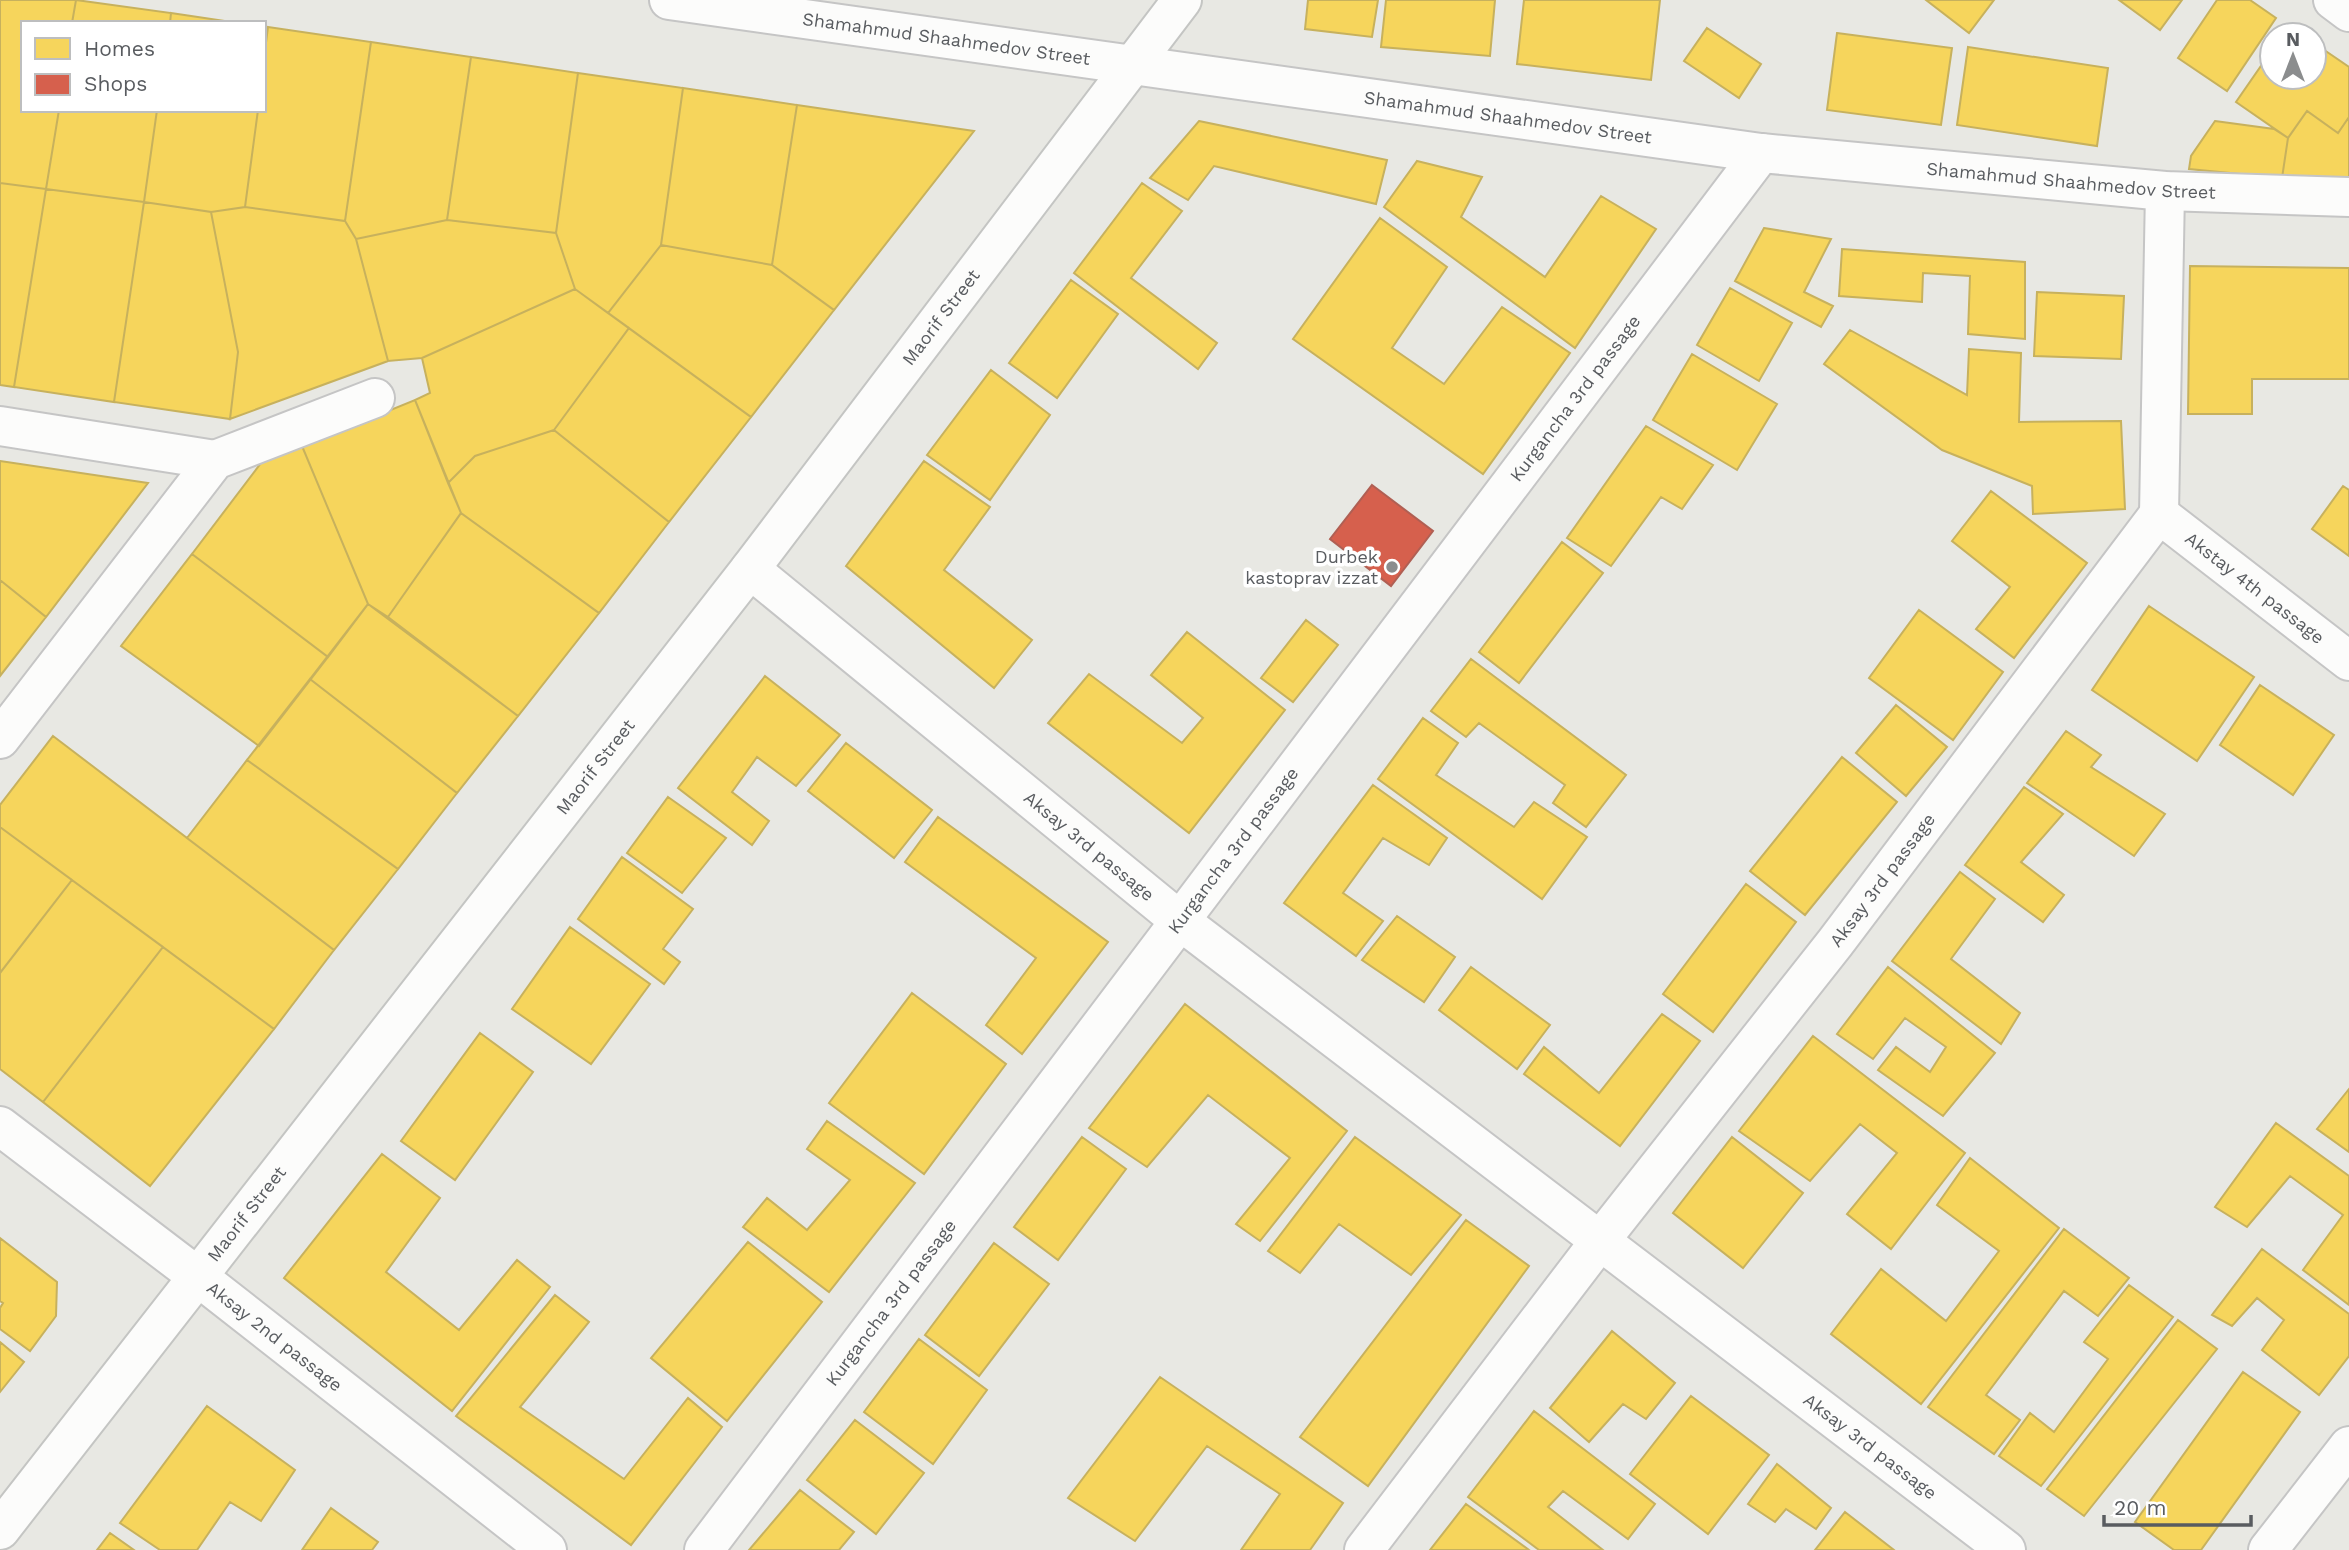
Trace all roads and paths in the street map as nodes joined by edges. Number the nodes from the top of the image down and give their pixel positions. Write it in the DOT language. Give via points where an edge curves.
graph roads {
  1 [pos="669,0"];
  2 [pos="1182,0"];
  3 [pos="2333,0"];
  4 [pos="2349,12"];
  5 [pos="1136,64"];
  6 [pos="1761,153"];
  7 [pos="2165,191"];
  8 [pos="2349,197"];
  9 [pos="375,398"];
  10 [pos="0,426"];
  11 [pos="215,460"];
  12 [pos="2159,514"];
  13 [pos="750,569"];
  14 [pos="2349,661"];
  15 [pos="0,739"];
  16 [pos="1179,920"];
  17 [pos="0,1126"];
  18 [pos="1599,1242"];
  19 [pos="197,1276"];
  20 [pos="2349,1446"];
  21 [pos="0,1530"];
  22 [pos="547,1550"];
  23 [pos="705,1550"];
  24 [pos="1364,1550"];
  25 [pos="2007,1550"];
  26 [pos="2268,1550"];
  1 -- 5 [label="street, Shamahmud Shaahmedov Street"];
  2 -- 5 [label="street, Maorif Street"];
  3 -- 4 [label="street"];
  5 -- 6 [label="street, Shamahmud Shaahmedov Street"];
  5 -- 13 [label="street, Maorif Street"];
  6 -- 7 [label="street, Shamahmud Shaahmedov Street"];
  6 -- 16 [label="street, Kurgancha 3rd passage"];
  7 -- 8 [label="street, Shamahmud Shaahmedov Street"];
  7 -- 12 [label="street"];
  9 -- 11 [label="street"];
  10 -- 11 [label="street"];
  11 -- 15 [label="street"];
  12 -- 14 [label="street, Akstay 4th passage"];
  12 -- 18 [label="street, Aksay 3rd passage" via="1835,943"];
  13 -- 16 [label="street, Aksay 3rd passage"];
  13 -- 19 [label="street, Maorif Street"];
  16 -- 18 [label="street, Aksay 3rd passage"];
  16 -- 23 [label="street, Kurgancha 3rd passage"];
  17 -- 19 [label="street, Aksay 2nd passage"];
  18 -- 24 [label="street, Aksay 3rd passage"];
  18 -- 25 [label="street, Aksay 3rd passage"];
  19 -- 21 [label="street, Maorif Street"];
  19 -- 22 [label="street, Aksay 2nd passage"];
  20 -- 26 [label="street"];
}
